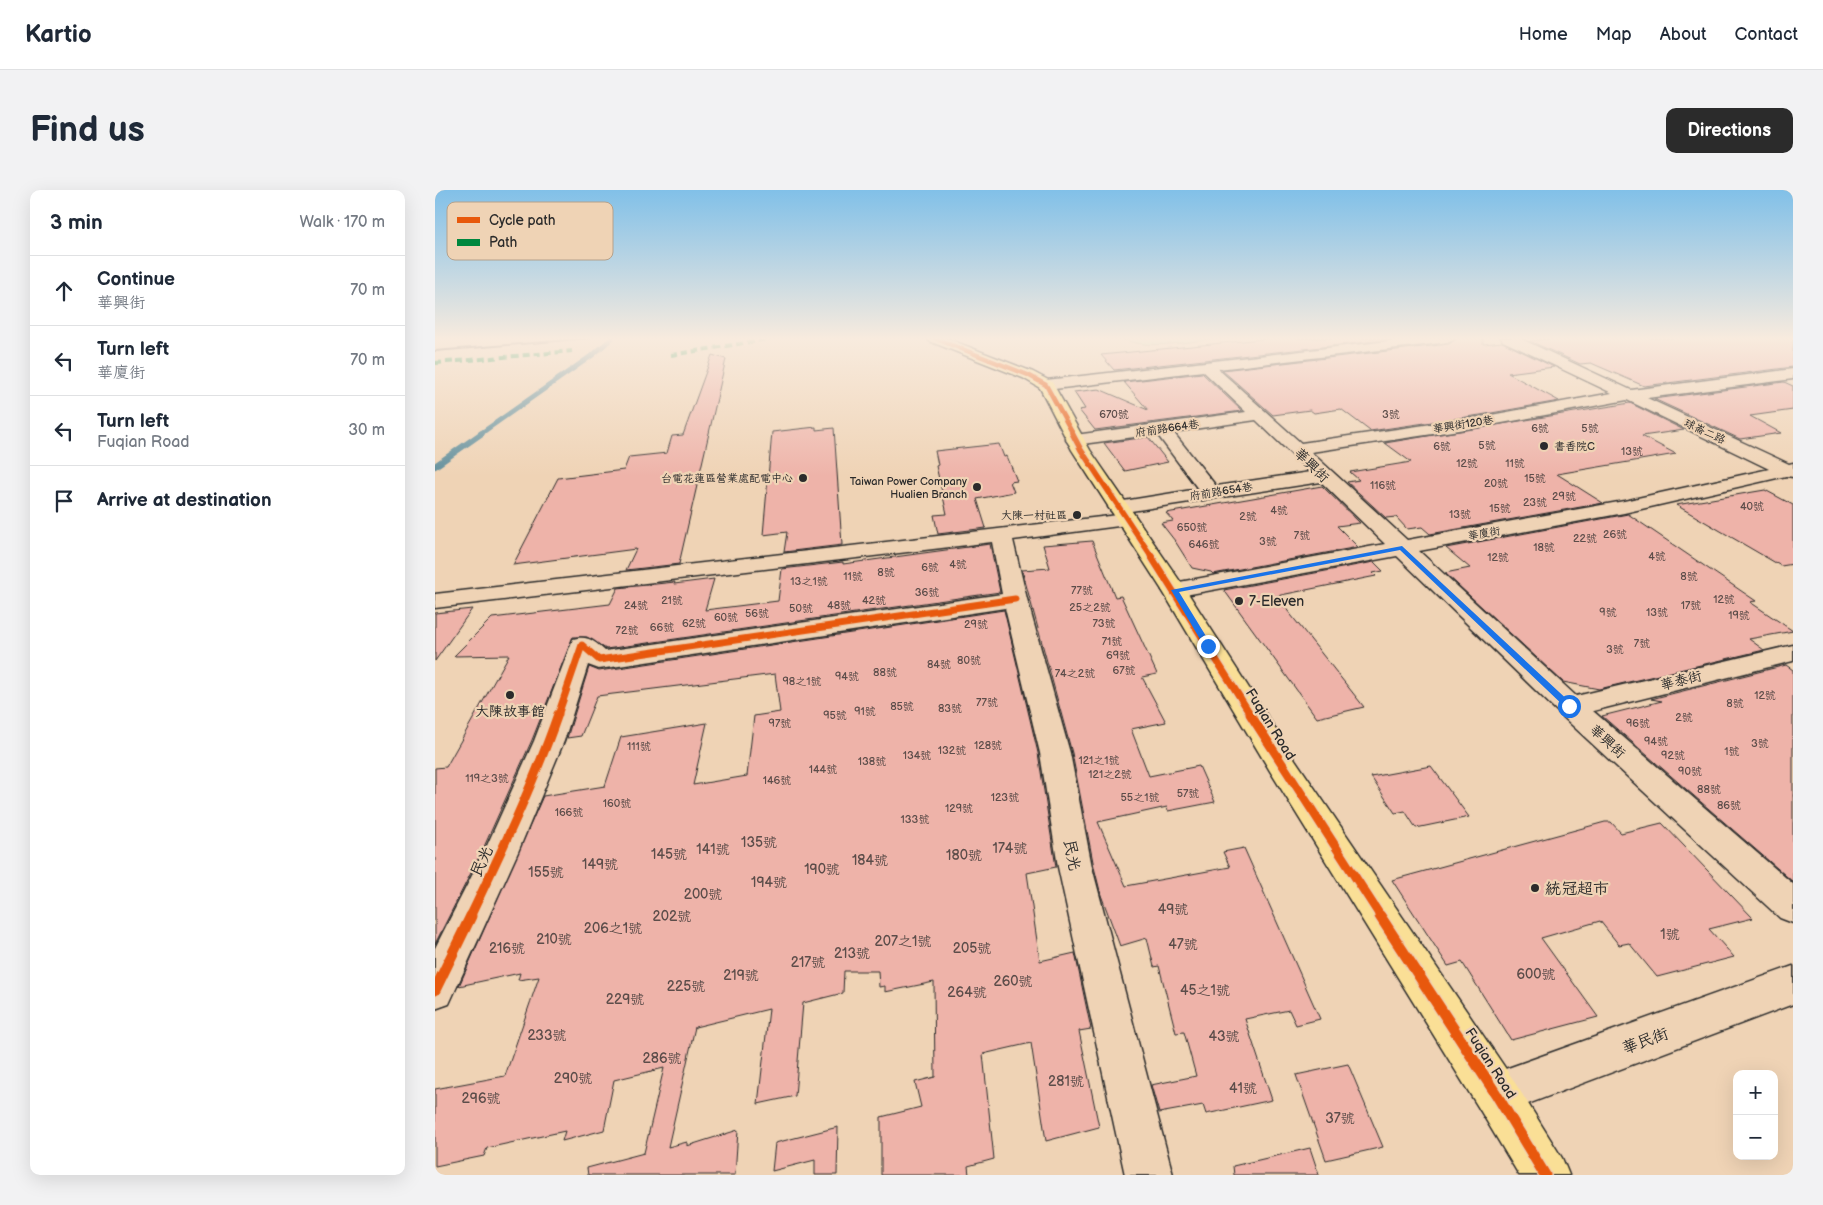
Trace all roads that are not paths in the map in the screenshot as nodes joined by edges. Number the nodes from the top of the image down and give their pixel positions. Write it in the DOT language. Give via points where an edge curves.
graph roads {
  1 [pos="1056,384"];
  2 [pos="1225,384"];
  3 [pos="1606,384"];
  4 [pos="1715,384"];
  5 [pos="1046,385"];
  6 [pos="1629,395"];
  7 [pos="1259,414"];
  8 [pos="1161,428"];
  9 [pos="1075,440"];
  10 [pos="1297,449"];
  11 [pos="1791,470"];
  12 [pos="1323,476"];
  13 [pos="1211,493"];
  14 [pos="1123,514"];
  15 [pos="1001,535"];
  16 [pos="1402,548"];
  17 [pos="1174,590"];
  18 [pos="1015,599"];
  19 [pos="435,601"];
  20 [pos="1793,653"];
  21 [pos="1569,706"];
  22 [pos="1793,907"];
  23 [pos="1793,986"];
  24 [pos="435,990"];
  25 [pos="1496,1094"];
  26 [pos="1149,1175"];
  27 [pos="1545,1175"];
  1 -- 5 [label="street"];
  2 -- 7 [label="street, 華興街"];
  3 -- 6 [label="street, 球崙二路"];
  4 -- 6 [label="street, 華興街120巷"];
  5 -- 9 [label="main road, Fuqian Road"];
  6 -- 10 [label="street, 華興街120巷" via="1480,422"];
  6 -- 11 [label="street, 球崙二路"];
  7 -- 8 [label="street, 府前路664巷"];
  7 -- 10 [label="street, 華興街"];
  8 -- 9 [label="street, 府前路664巷"];
  8 -- 13 [label="street"];
  9 -- 14 [label="main road, Fuqian Road"];
  10 -- 12 [label="street, 華興街"];
  11 -- 16 [label="street, 華廈街" via="1624,507"];
  12 -- 13 [label="street, 府前路654巷"];
  12 -- 16 [label="street, 華興街"];
  13 -- 14 [label="street, 府前路654巷"];
  14 -- 15 [label="street, 府前路654巷"];
  14 -- 17 [label="main road, Fuqian Road"];
  15 -- 18 [label="street, 民光"];
  15 -- 19 [label="street, 府前路654巷"];
  16 -- 17 [label="street, 華廈街"];
  16 -- 21 [label="street, 華興街"];
  17 -- 25 [label="main road, Fuqian Road" via="1281,763"];
  18 -- 24 [label="street, 民光" via="599,660 582,645 549,741 501,852"];
  18 -- 26 [label="street, 民光" via="1055,753 1075,866"];
  20 -- 21 [label="street, 華泰街"];
  21 -- 22 [label="street, 華興街"];
  23 -- 25 [label="street, 華民街"];
  25 -- 27 [label="main road, Fuqian Road"];
}
